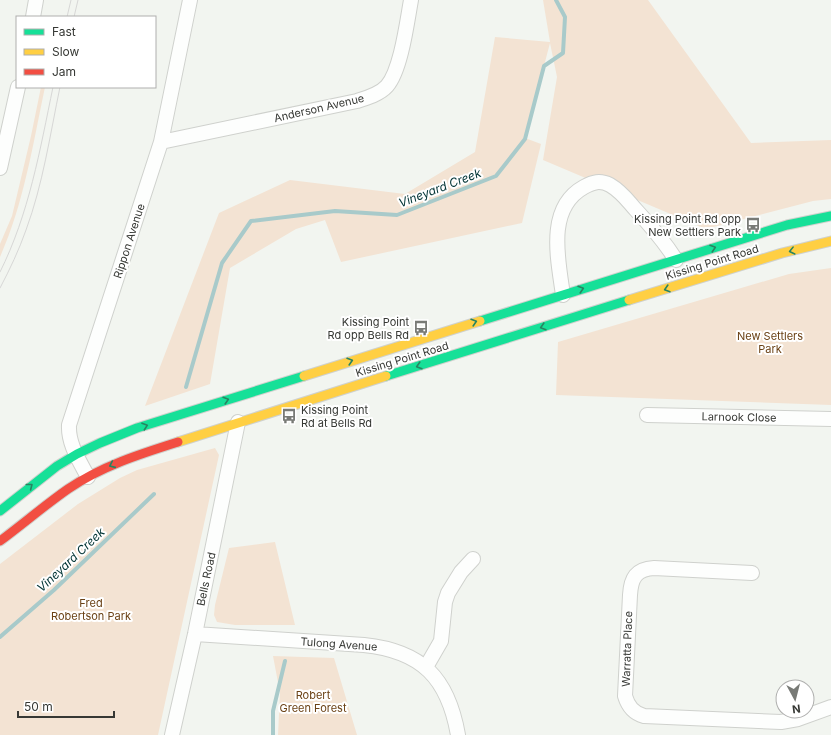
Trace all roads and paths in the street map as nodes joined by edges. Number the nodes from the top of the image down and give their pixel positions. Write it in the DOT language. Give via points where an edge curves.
graph roads {
  1 [pos="36,0"];
  2 [pos="190,0"];
  3 [pos="411,0"];
  4 [pos="33,16"];
  5 [pos="18,88"];
  6 [pos="161,142"];
  7 [pos="0,168"];
  8 [pos="831,216"];
  9 [pos="831,241"];
  10 [pos="676,260"];
  11 [pos="563,295"];
  12 [pos="647,414"];
  13 [pos="831,419"];
  14 [pos="238,422"];
  15 [pos="76,454"];
  16 [pos="88,477"];
  17 [pos="0,510"];
  18 [pos="0,541"];
  19 [pos="473,559"];
  20 [pos="752,573"];
  21 [pos="195,634"];
  22 [pos="426,667"];
  23 [pos="831,707"];
  24 [pos="172,735"];
  25 [pos="458,735"];
  1 -- 4 [label="street"];
  2 -- 6 [label="street, Rippon Avenue"];
  3 -- 6 [label="street, Anderson Avenue" via="395,74 387,86 373,96"];
  5 -- 7 [label="street"];
  6 -- 15 [label="street, Rippon Avenue" via="69,425 68,434"];
  10 -- 8 [label="main road, Kissing Point Road, one-way" via="787,225"];
  9 -- 14 [label="main road, Kissing Point Road, one-way" via="775,255"];
  11 -- 10 [label="main road, Kissing Point Road, one-way"];
  10 -- 11 [label="street" via="661,237 622,193 608,184 593,182 577,190 565,204 559,219 557,251"];
  15 -- 11 [label="main road, Kissing Point Road, one-way" via="116,436 167,418"];
  12 -- 13 [label="street, Larnook Close"];
  14 -- 16 [label="main road, Kissing Point Road, one-way" via="125,459"];
  14 -- 21 [label="street, Bells Road"];
  15 -- 16 [label="street, Rippon Avenue"];
  17 -- 15 [label="main road, Kissing Point Road, one-way" via="41,477"];
  16 -- 18 [label="main road, Kissing Point Road" via="50,502"];
  19 -- 22 [label="street" via="448,593 441,642"];
  20 -- 23 [label="street, Warratta Place" via="654,568 636,574 632,580 629,603 626,696 630,707 644,716 781,722 798,719"];
  21 -- 22 [label="street, Tulong Avenue" via="380,647 404,654"];
  21 -- 24 [label="street, Bells Road"];
  22 -- 25 [label="street, Tulong Avenue" via="448,699"];
}
